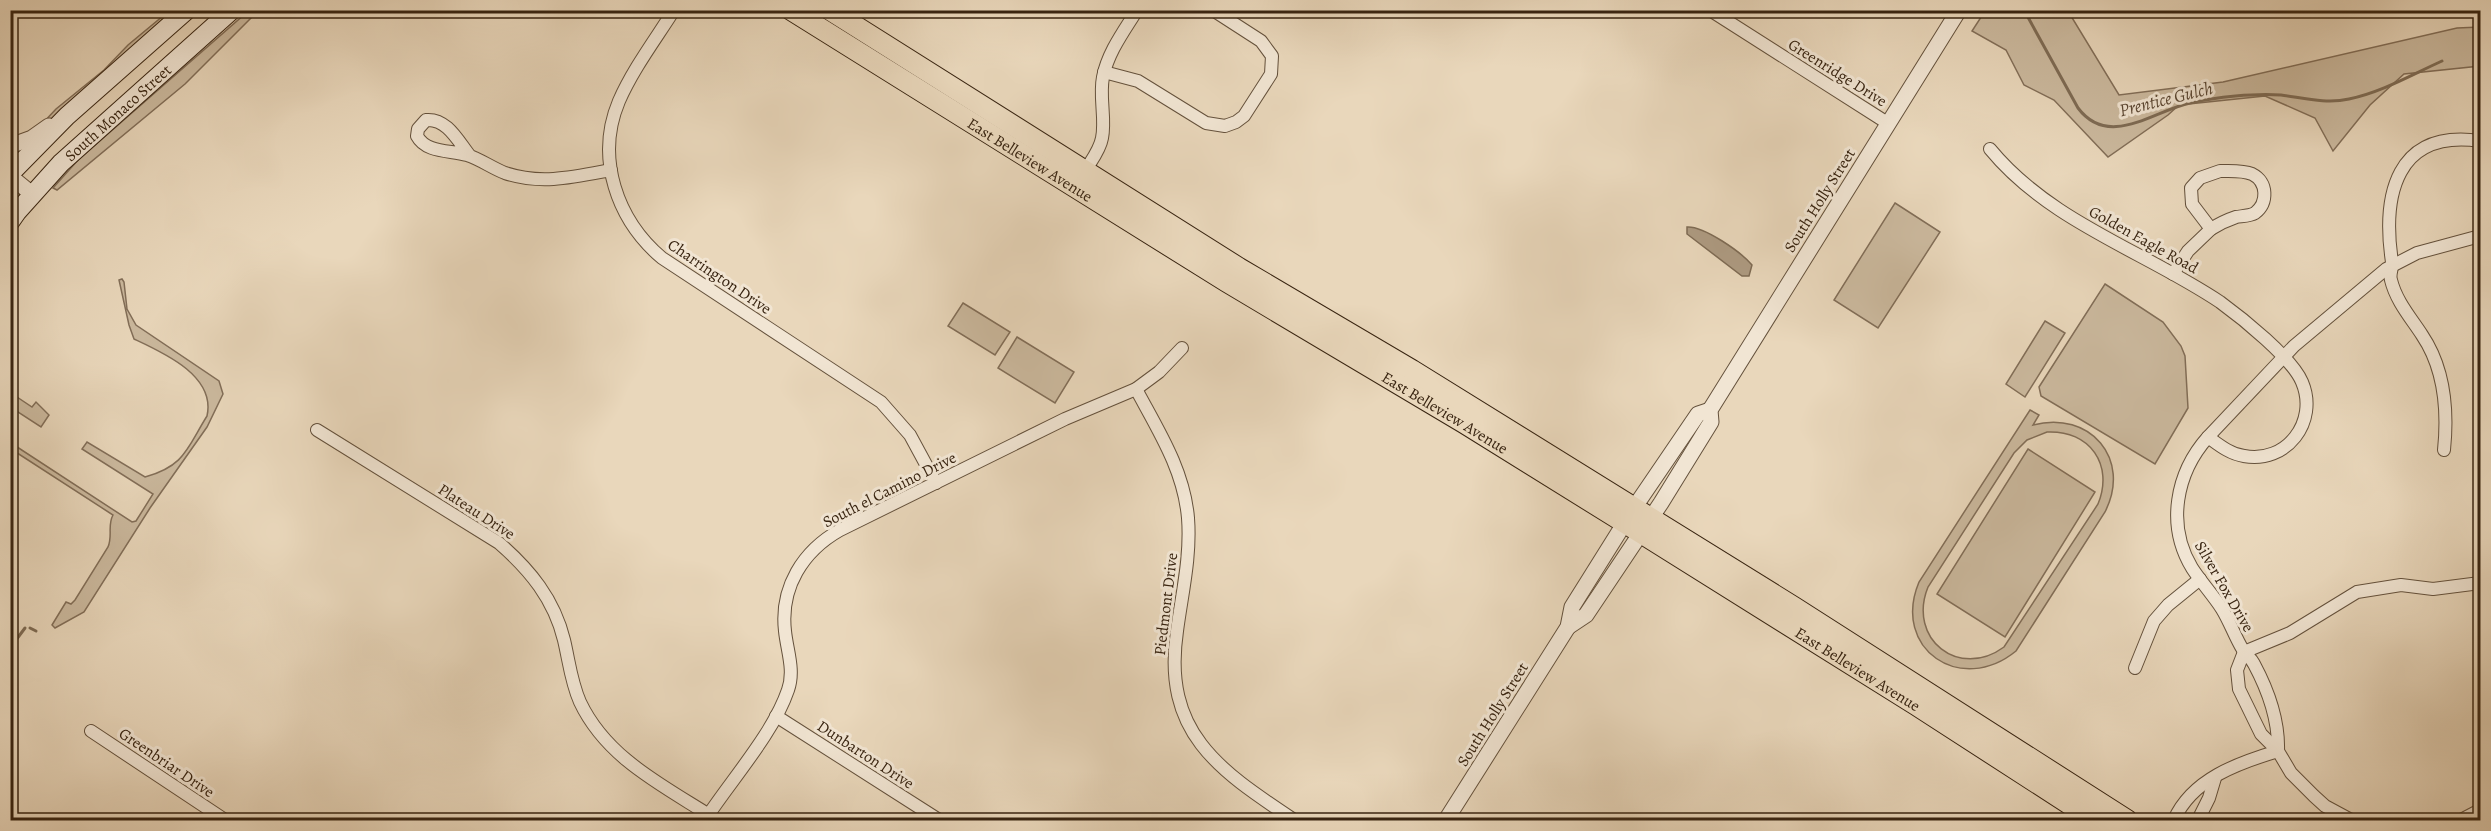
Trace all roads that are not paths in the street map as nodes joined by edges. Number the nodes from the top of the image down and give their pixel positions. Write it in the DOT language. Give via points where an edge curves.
graph roads {
  1 [pos="187,10"];
  2 [pos="232,10"];
  3 [pos="674,10"];
  4 [pos="792,10"];
  5 [pos="830,10"];
  6 [pos="1137,10"];
  7 [pos="1213,10"];
  8 [pos="1710,10"];
  9 [pos="1959,10"];
  10 [pos="1104,72"];
  11 [pos="77,107"];
  12 [pos="1889,124"];
  13 [pos="2481,141"];
  14 [pos="10,146"];
  15 [pos="1990,149"];
  16 [pos="470,156"];
  17 [pos="610,170"];
  18 [pos="1085,171"];
  19 [pos="10,175"];
  20 [pos="32,194"];
  21 [pos="12,214"];
  22 [pos="2211,229"];
  23 [pos="2481,236"];
  24 [pos="2392,265"];
  25 [pos="2173,274"];
  26 [pos="1182,348"];
  27 [pos="2283,358"];
  28 [pos="1136,389"];
  29 [pos="317,430"];
  30 [pos="2208,437"];
  31 [pos="2444,450"];
  32 [pos="936,483"];
  33 [pos="1638,520"];
  34 [pos="2200,579"];
  35 [pos="2481,583"];
  36 [pos="2244,652"];
  37 [pos="2135,668"];
  38 [pos="776,716"];
  39 [pos="91,731"];
  40 [pos="2278,751"];
  41 [pos="2215,778"];
  42 [pos="2481,810"];
  43 [pos="707,818"];
  44 [pos="225,820"];
  45 [pos="939,820"];
  46 [pos="1294,820"];
  47 [pos="1446,820"];
  48 [pos="2094,820"];
  49 [pos="2127,820"];
  50 [pos="2174,820"];
  51 [pos="2198,820"];
  52 [pos="2351,820"];
  53 [pos="2461,820"];
  1 -- 11 [label="main road, South Monaco Street"];
  2 -- 20 [label="main road, South Monaco Street" via="87,138"];
  3 -- 17 [label="street, Charrington Drive" via="618,104 610,138"];
  4 -- 33 [label="main road, East Belleview Avenue" via="1217,276 1464,423"];
  5 -- 18 [label="main road, East Belleview Avenue"];
  6 -- 10 [label="street" via="1114,46"];
  7 -- 10 [label="street" via="1261,41 1272,56 1271,74 1236,122 1225,126 1206,123 1138,81"];
  8 -- 12 [label="street, Greenridge Drive"];
  9 -- 12 [label="street, South Holly Street"];
  10 -- 18 [label="street" via="1103,136"];
  11 -- 14 [label="street" via="32,138"];
  11 -- 19 [label="main road, South Monaco Street"];
  12 -- 33 [label="street, South Holly Street" via="1710,410 1698,414"];
  13 -- 24 [label="street" via="2452,139 2433,144 2414,156 2400,173 2389,204"];
  15 -- 25 [label="street, Golden Eagle Road" via="2027,185 2066,214"];
  16 -- 17 [label="street" via="504,172 536,180"];
  17 -- 32 [label="street, Charrington Drive" via="624,212 648,246 881,402 910,435"];
  18 -- 33 [label="main road, East Belleview Avenue" via="1395,360"];
  19 -- 20 [label="street"];
  20 -- 21 [label="main road, South Monaco Street"];
  22 -- 22 [label="street" via="2230,219 2251,215 2261,206 2264,188 2257,178 2247,173 2220,171 2193,184 2192,204"];
  22 -- 25 [label="street" via="2188,251"];
  23 -- 24 [label="street, Silver Fox Drive" via="2417,253"];
  24 -- 27 [label="street, Silver Fox Drive"];
  24 -- 31 [label="street" via="2390,277 2410,320 2424,338 2441,380 2447,420"];
  25 -- 27 [label="street, Golden Eagle Road" via="2239,316"];
  26 -- 28 [label="street, South el Camino Drive"];
  27 -- 30 [label="street, Silver Fox Drive"];
  27 -- 30 [label="street, Golden Eagle Road" via="2302,381 2307,400 2303,424 2294,439 2279,451 2258,457 2232,453"];
  28 -- 32 [label="street, South el Camino Drive" via="1065,419"];
  28 -- 46 [label="street, Piedmont Drive" via="1176,465 1185,496 1188,562 1174,658 1182,711 1204,750 1224,772"];
  29 -- 43 [label="street, Plateau Drive" via="489,537 520,561 550,603 562,630 580,702 604,739 634,767"];
  30 -- 34 [label="street, Silver Fox Drive" via="2184,472 2177,504 2181,542"];
  32 -- 38 [label="street, South el Camino Drive" via="827,537 805,557 785,602 790,679"];
  33 -- 47 [label="street, South Holly Street" via="1586,615 1568,627"];
  33 -- 48 [label="main road, East Belleview Avenue"];
  33 -- 49 [label="main road, East Belleview Avenue" via="1886,665"];
  34 -- 36 [label="street, Silver Fox Drive" via="2221,608"];
  34 -- 37 [label="street" via="2154,621"];
  35 -- 36 [label="street, Silver Fox Drive" via="2433,589 2401,585 2357,592 2290,633"];
  36 -- 40 [label="street" via="2254,664 2273,710"];
  36 -- 40 [label="street" via="2237,670 2240,689 2261,734"];
  38 -- 43 [label="street, South el Camino Drive"];
  38 -- 45 [label="street, Dunbarton Drive"];
  39 -- 44 [label="street, Greenbriar Drive"];
  40 -- 41 [label="street" via="2241,762"];
  40 -- 52 [label="street" via="2291,773 2314,796"];
  41 -- 50 [label="street" via="2189,796"];
  41 -- 51 [label="street"];
  42 -- 53 [label="street"];
}
